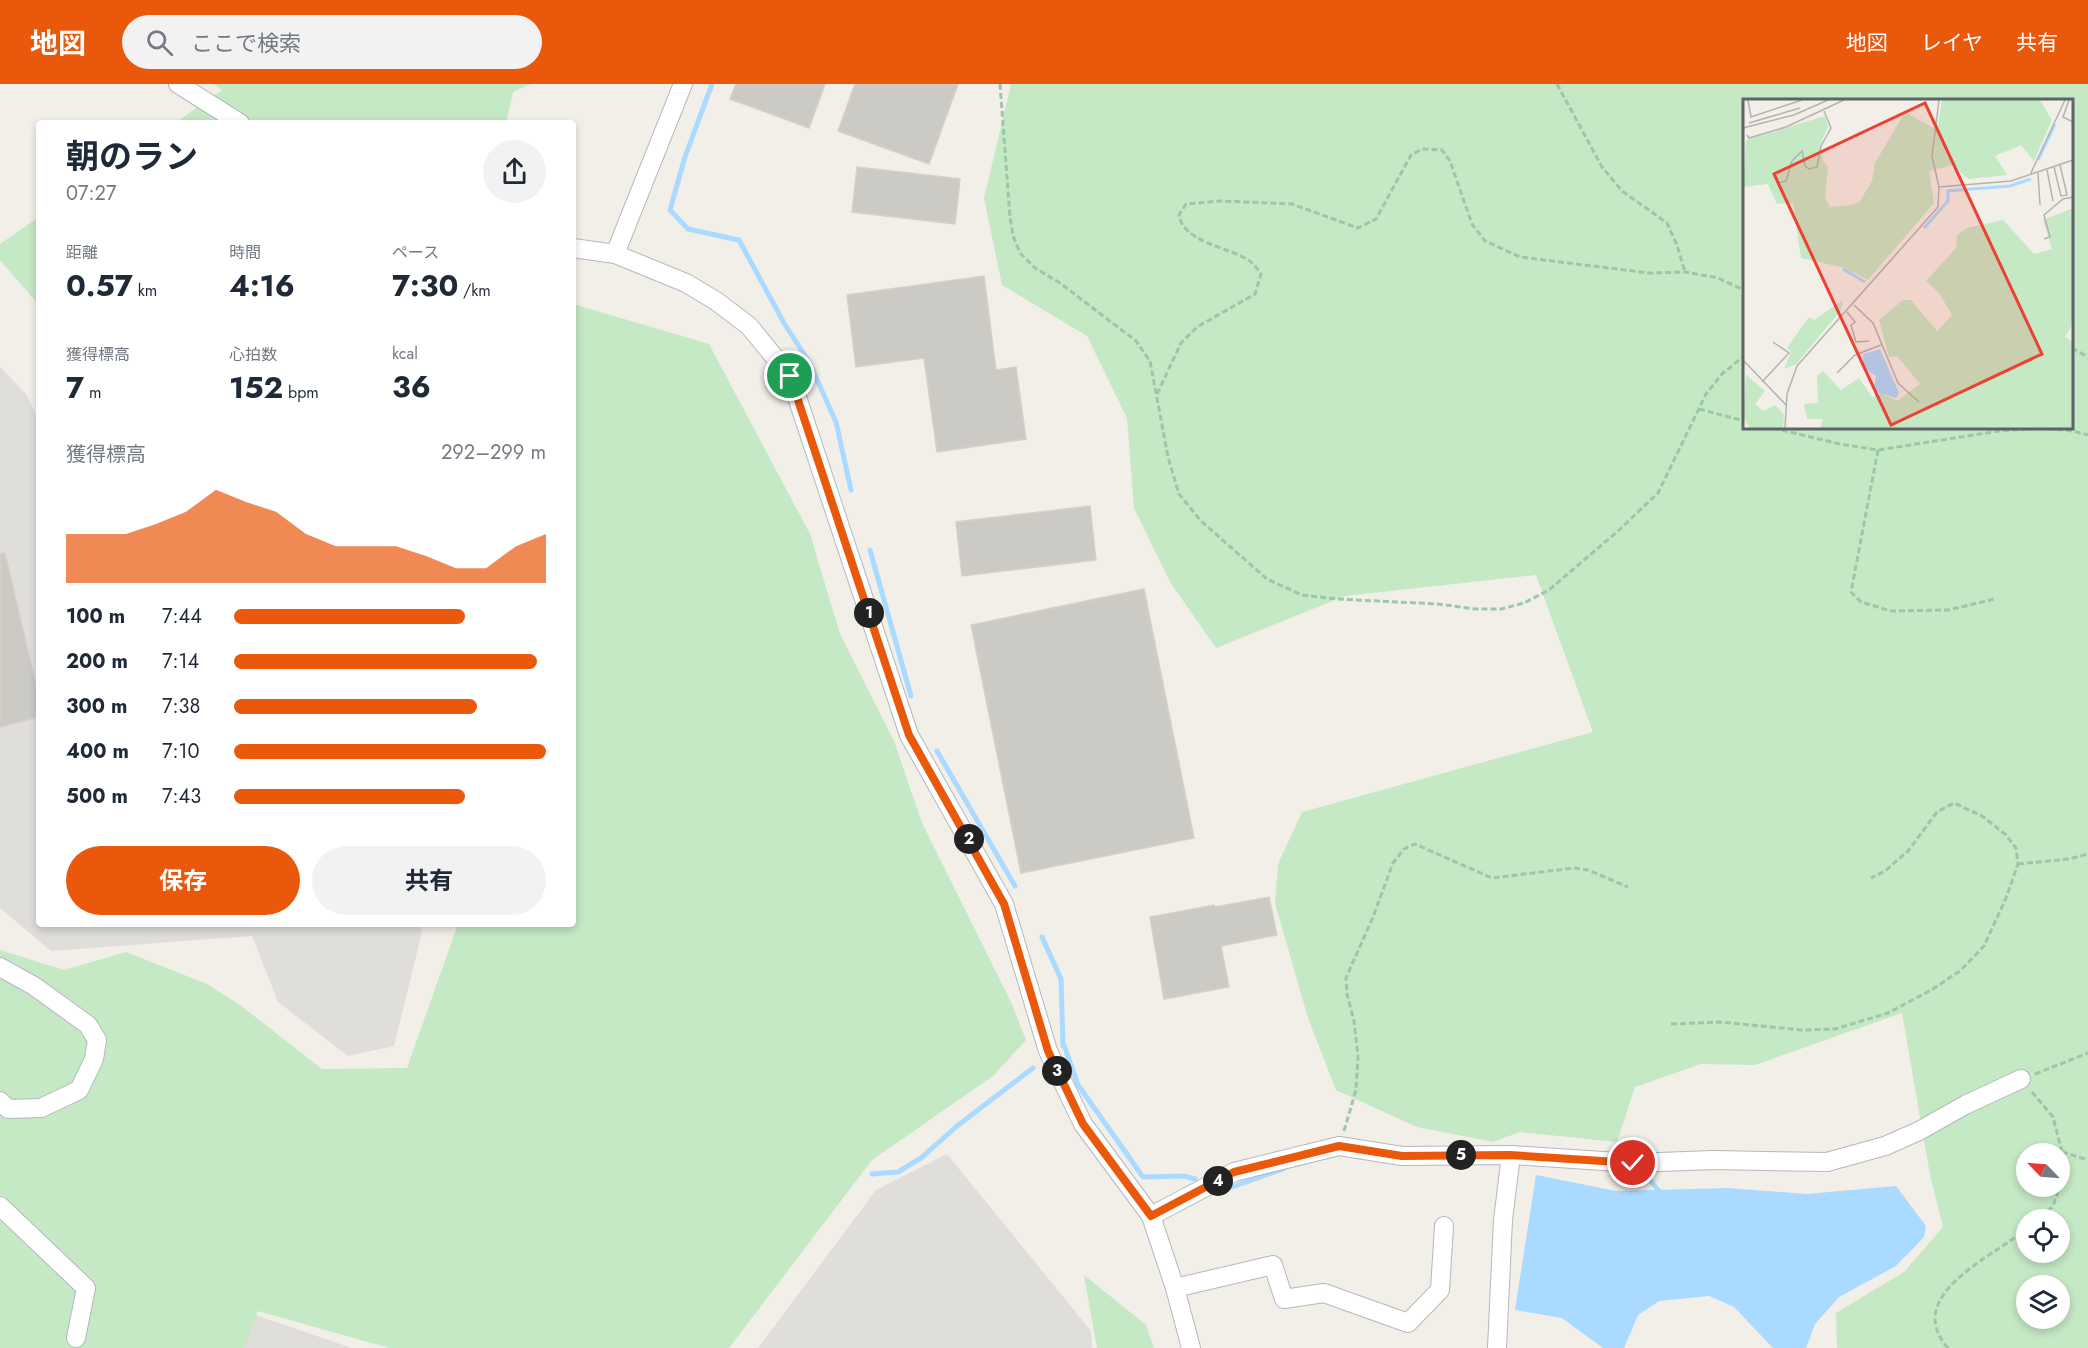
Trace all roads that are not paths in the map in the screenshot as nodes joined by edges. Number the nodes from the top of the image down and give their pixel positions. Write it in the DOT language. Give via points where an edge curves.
graph roads {
  1 [pos="178,84"];
  2 [pos="683,84"];
  3 [pos="235,120"];
  4 [pos="576,248"];
  5 [pos="615,254"];
  6 [pos="0,968"];
  7 [pos="2021,1079"];
  8 [pos="0,1101"];
  9 [pos="1510,1155"];
  10 [pos="0,1206"];
  11 [pos="1151,1216"];
  12 [pos="1444,1226"];
  13 [pos="1174,1288"];
  14 [pos="76,1338"];
  15 [pos="1191,1348"];
  16 [pos="1497,1348"];
  1 -- 3 [label="street"];
  2 -- 5 [label="street"];
  4 -- 5 [label="street"];
  5 -- 11 [label="street" via="686,283 716,301 749,326 790,376 909,735 1004,904 1048,1051 1083,1124"];
  6 -- 8 [label="street" via="34,986 88,1025 97,1040 94,1059 79,1090 41,1108 8,1109"];
  7 -- 9 [label="street" via="1885,1146 1827,1162 1633,1163"];
  9 -- 11 [label="street" via="1402,1156 1339,1146 1234,1172"];
  9 -- 16 [label="street"];
  10 -- 14 [label="street" via="86,1288"];
  11 -- 13 [label="street"];
  12 -- 13 [label="street" via="1440,1290 1408,1323 1324,1293 1284,1299 1274,1265"];
  13 -- 15 [label="street"];
}
